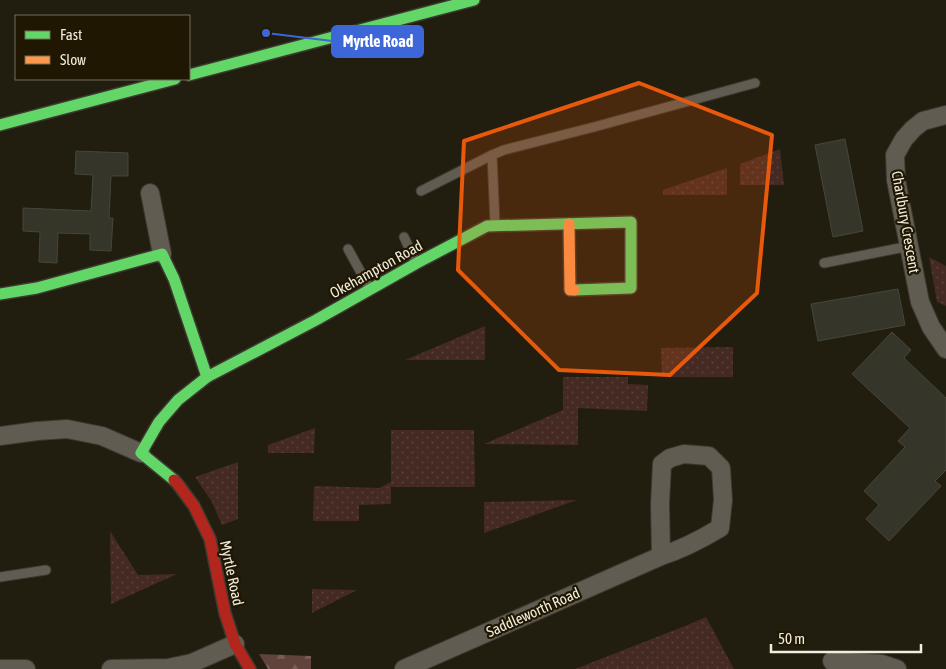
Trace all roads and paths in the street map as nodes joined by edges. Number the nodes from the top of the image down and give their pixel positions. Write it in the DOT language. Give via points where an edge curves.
graph roads {
  1 [pos="474,0"];
  2 [pos="190,75"];
  3 [pos="171,80"];
  4 [pos="755,83"];
  5 [pos="946,115"];
  6 [pos="0,125"];
  7 [pos="492,155"];
  8 [pos="421,191"];
  9 [pos="150,193"];
  10 [pos="569,224"];
  11 [pos="495,225"];
  12 [pos="404,237"];
  13 [pos="910,246"];
  14 [pos="348,249"];
  15 [pos="162,254"];
  16 [pos="416,263"];
  17 [pos="824,263"];
  18 [pos="370,289"];
  19 [pos="0,294"];
  20 [pos="938,324"];
  21 [pos="946,349"];
  22 [pos="207,377"];
  23 [pos="0,436"];
  24 [pos="141,453"];
  25 [pos="661,556"];
  26 [pos="46,570"];
  27 [pos="0,577"];
  28 [pos="235,644"];
  29 [pos="832,661"];
  30 [pos="0,669"];
  31 [pos="26,669"];
  32 [pos="111,669"];
  33 [pos="250,669"];
  34 [pos="404,669"];
  35 [pos="897,669"];
  1 -- 2 [label="street"];
  3 -- 6 [label="street"];
  4 -- 7 [label="lane"];
  5 -- 13 [label="street, Charlbury Crescent" via="923,121 913,128 895,155 896,180"];
  7 -- 8 [label="lane"];
  7 -- 11 [label="lane"];
  9 -- 15 [label="street"];
  10 -- 10 [label="street, Okehampton Road" via="631,222 631,288 570,290"];
  10 -- 11 [label="street, Okehampton Road"];
  11 -- 16 [label="street, Okehampton Road" via="487,226"];
  12 -- 16 [label="lane"];
  13 -- 17 [label="lane"];
  13 -- 20 [label="street, Charlbury Crescent" via="920,302"];
  14 -- 18 [label="lane"];
  15 -- 19 [label="street" via="37,288"];
  15 -- 22 [label="street" via="174,279"];
  16 -- 18 [label="street, Okehampton Road"];
  18 -- 22 [label="street, Okehampton Road"];
  20 -- 21 [label="street, Charlbury Crescent"];
  22 -- 24 [label="street" via="178,400 159,422"];
  23 -- 24 [label="street" via="67,429 102,436"];
  24 -- 28 [label="street, Myrtle Road" via="177,483 194,506 210,539"];
  25 -- 25 [label="street, Saddleworth Road" via="683,549 720,528 723,500 721,468 709,456 684,454 662,464"];
  25 -- 34 [label="street, Saddleworth Road"];
  26 -- 27 [label="lane"];
  28 -- 32 [label="street" via="192,663 168,668"];
  28 -- 33 [label="street, Myrtle Road"];
  29 -- 35 [label="street" via="882,664"];
  30 -- 31 [label="street"];
}
